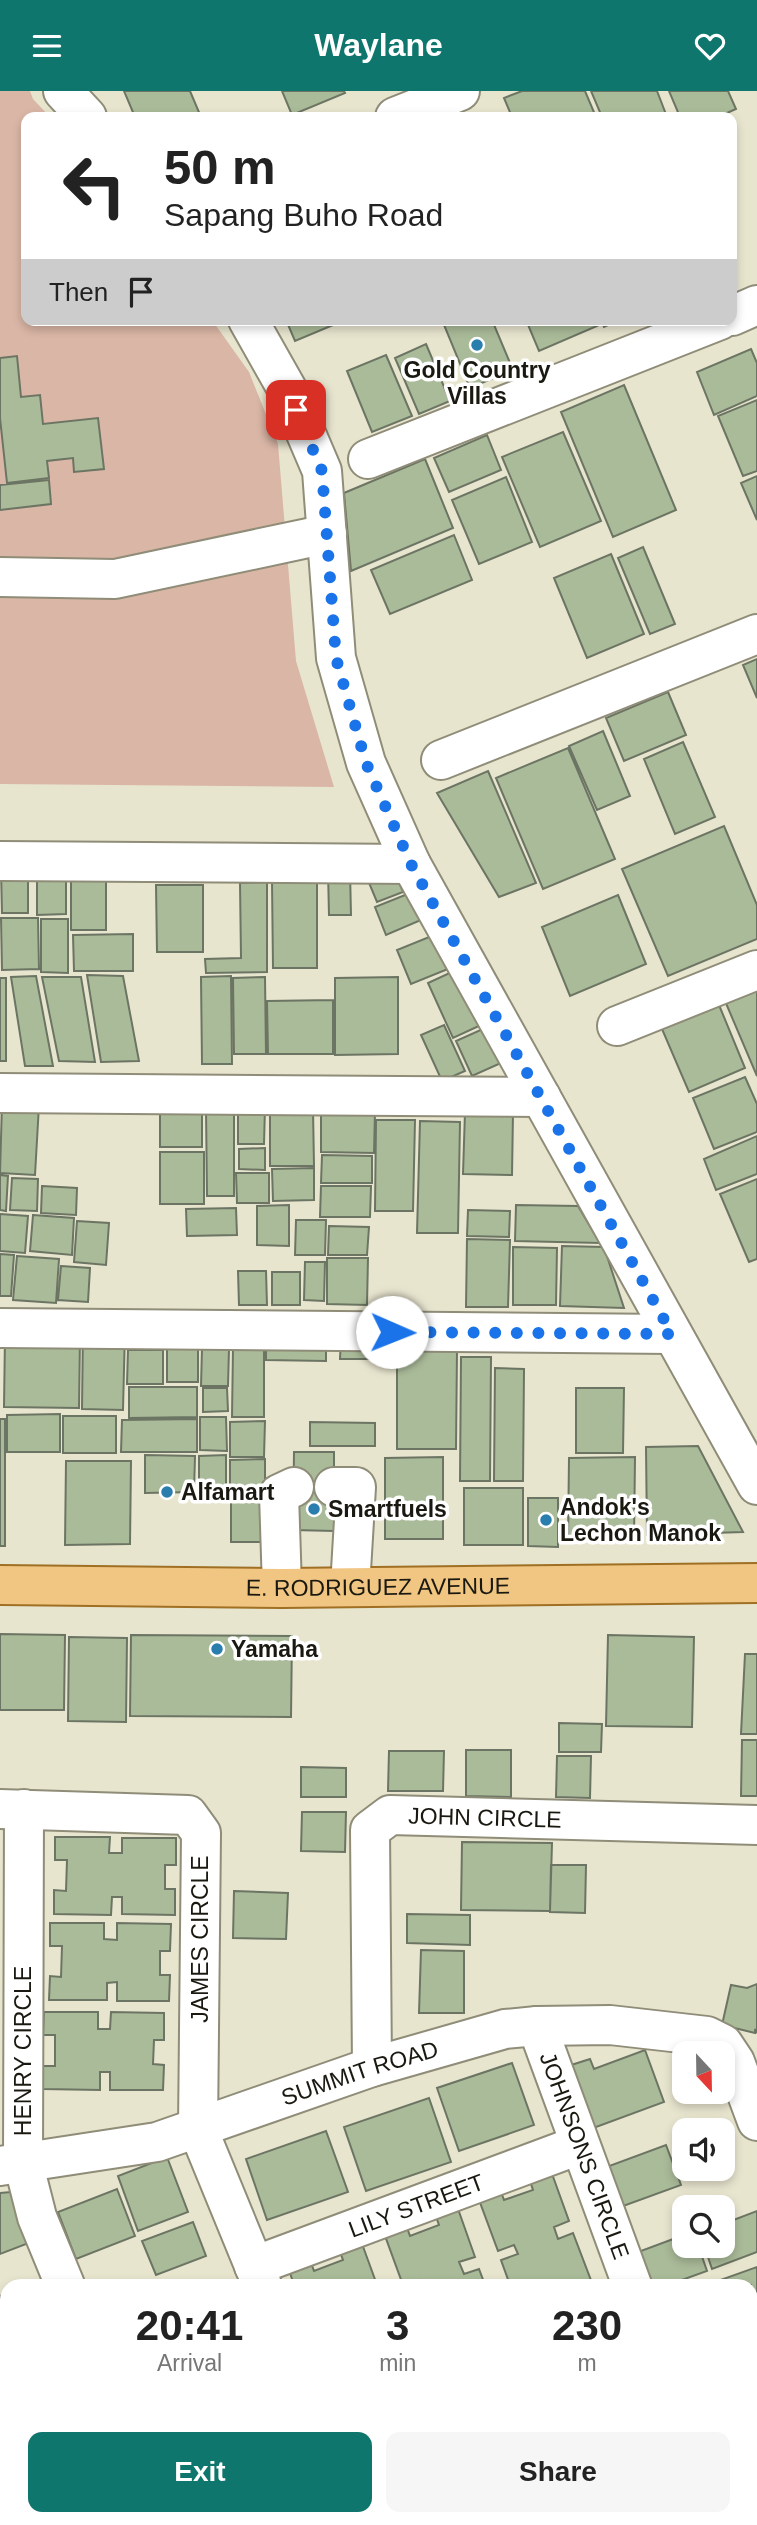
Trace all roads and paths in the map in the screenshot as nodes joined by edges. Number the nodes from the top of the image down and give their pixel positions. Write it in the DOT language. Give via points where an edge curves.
graph roads {
  1 [pos="63,91"];
  2 [pos="460,91"];
  3 [pos="82,112"];
  4 [pos="408,112"];
  5 [pos="757,305"];
  6 [pos="737,314"];
  7 [pos="251,326"];
  8 [pos="705,326"];
  9 [pos="368,459"];
  10 [pos="327,534"];
  11 [pos="0,577"];
  12 [pos="757,634"];
  13 [pos="441,760"];
  14 [pos="0,861"];
  15 [pos="411,864"];
  16 [pos="757,970"];
  17 [pos="617,1025"];
  18 [pos="0,1093"];
  19 [pos="541,1097"];
  20 [pos="0,1328"];
  21 [pos="672,1334"];
  22 [pos="757,1485"];
  23 [pos="294,1487"];
  24 [pos="334,1487"];
  25 [pos="757,1583"];
  26 [pos="0,1585"];
  27 [pos="350,1587"];
  28 [pos="282,1588"];
  29 [pos="12,1809"];
  30 [pos="757,1825"];
  31 [pos="537,2026"];
  32 [pos="372,2067"];
  33 [pos="757,2121"];
  34 [pos="198,2129"];
  35 [pos="579,2145"];
  36 [pos="11,2164"];
  37 [pos="258,2276"];
  38 [pos="63,2279"];
  39 [pos="630,2279"];
  1 -- 3 [label="street"];
  2 -- 4 [label="street"];
  5 -- 6 [label="street"];
  7 -- 10 [label="street" via="287,389 322,471"];
  8 -- 9 [label="street"];
  10 -- 11 [label="street" via="115,579"];
  10 -- 15 [label="street" via="336,658 366,763"];
  12 -- 13 [label="street"];
  14 -- 15 [label="street"];
  15 -- 19 [label="street"];
  16 -- 17 [label="street"];
  18 -- 19 [label="street"];
  19 -- 21 [label="street"];
  20 -- 21 [label="street"];
  21 -- 22 [label="street"];
  23 -- 28 [label="street" via="279,1494"];
  24 -- 27 [label="street" via="356,1487"];
  25 -- 27 [label="main road, E. RODRIGUEZ AVENUE"];
  26 -- 28 [label="main road, E. RODRIGUEZ AVENUE"];
  27 -- 28 [label="main road, E. RODRIGUEZ AVENUE"];
  29 -- 34 [label="street, JAMES CIRCLE" via="188,1815 201,1833"];
  29 -- 36 [label="street, HENRY CIRCLE"];
  30 -- 32 [label="street, JOHN CIRCLE" via="390,1815 370,1830"];
  31 -- 32 [label="street, SUMMIT ROAD" via="505,2029"];
  31 -- 33 [label="street, SUMMIT ROAD" via="610,2025 707,2036 723,2044 735,2062"];
  31 -- 35 [label="street, JOHNSONS CIRCLE"];
  32 -- 34 [label="street, SUMMIT ROAD"];
  34 -- 36 [label="street, SUMMIT ROAD" via="157,2142"];
  34 -- 37 [label="street"];
  35 -- 37 [label="street, LILY STREET"];
  35 -- 39 [label="street, JOHNSONS CIRCLE"];
  36 -- 38 [label="street, HENRY CIRCLE"];
}
